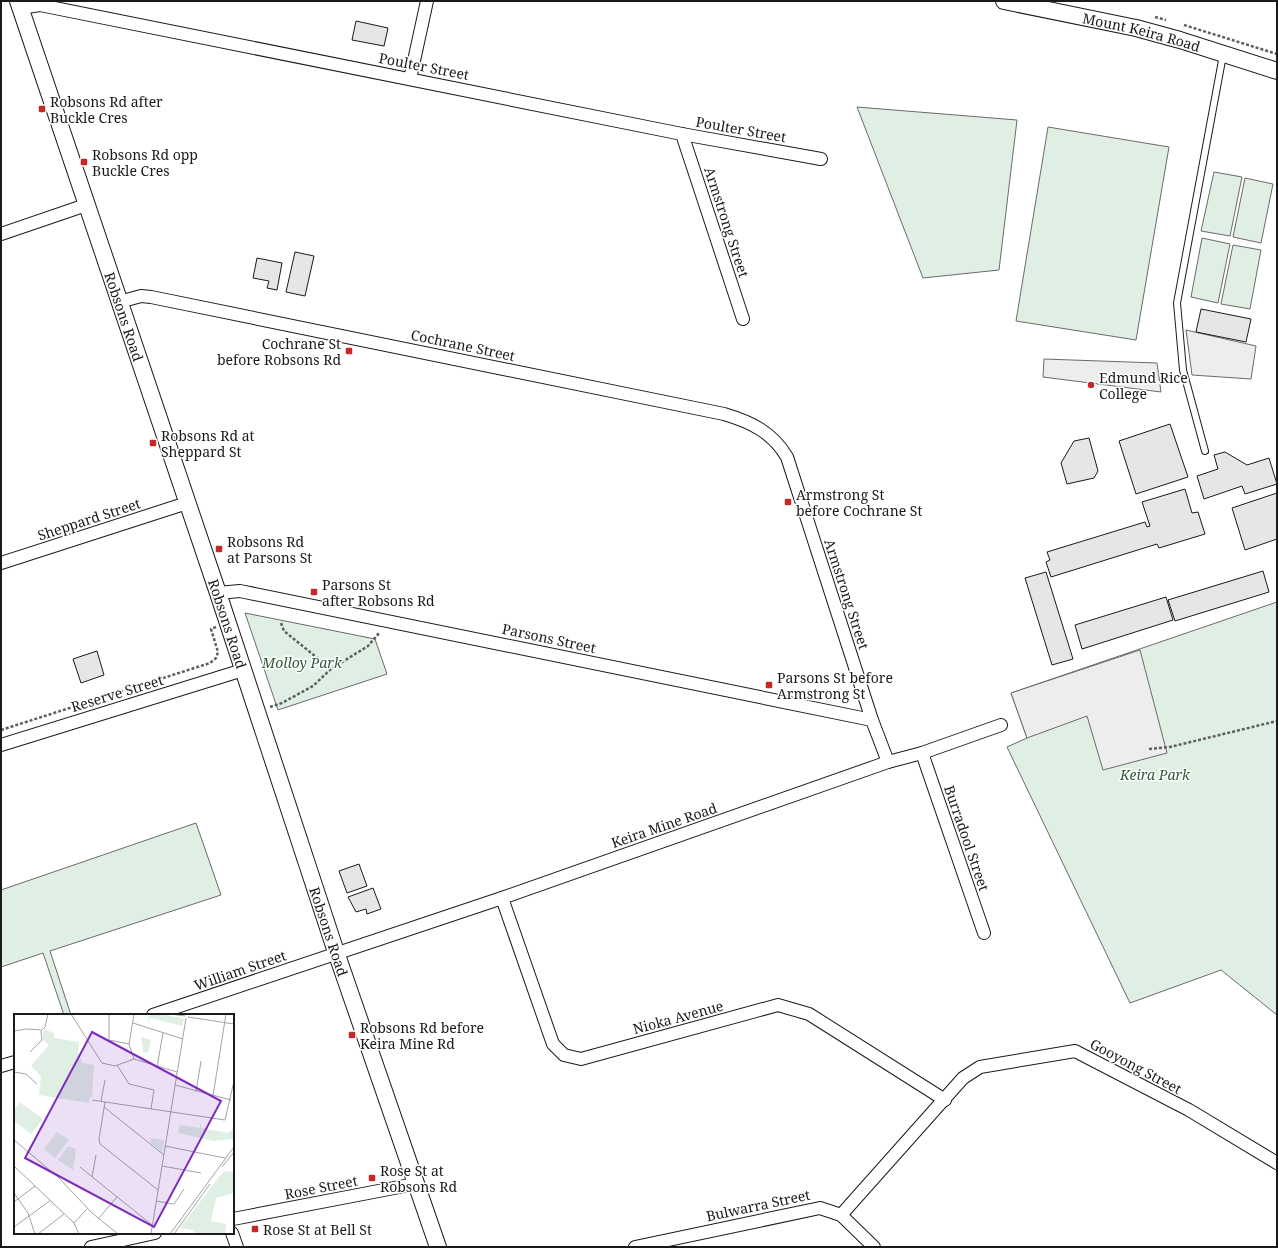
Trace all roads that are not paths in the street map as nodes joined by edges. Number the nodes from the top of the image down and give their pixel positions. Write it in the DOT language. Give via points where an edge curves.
graph roads {
  1 [pos="426,1"];
  2 [pos="1004,1"];
  3 [pos="19,5"];
  4 [pos="1223,53"];
  5 [pos="1277,71"];
  6 [pos="410,79"];
  7 [pos="682,134"];
  8 [pos="821,159"];
  9 [pos="86,205"];
  10 [pos="1,234"];
  11 [pos="119,302"];
  12 [pos="743,319"];
  13 [pos="1206,452"];
  14 [pos="787,457"];
  15 [pos="187,504"];
  16 [pos="1,563"];
  17 [pos="218,593"];
  18 [pos="243,670"];
  19 [pos="872,720"];
  20 [pos="1000,724"];
  21 [pos="1,746"];
  22 [pos="922,753"];
  23 [pos="888,762"];
  24 [pos="502,898"];
  25 [pos="984,933"];
  26 [pos="336,952"];
  27 [pos="156,1014"];
  28 [pos="14,1062"];
  29 [pos="1,1066"];
  30 [pos="945,1100"];
  31 [pos="1277,1163"];
  32 [pos="415,1184"];
  33 [pos="841,1215"];
  34 [pos="234,1219"];
  35 [pos="150,1234"];
  36 [pos="232,1234"];
  37 [pos="91,1247"];
  38 [pos="237,1247"];
  39 [pos="438,1247"];
  40 [pos="636,1247"];
  41 [pos="874,1247"];
  1 -- 6 [label="street"];
  2 -- 4 [label="main road, Mount Keira Road" via="1136,28"];
  3 -- 6 [label="street, Poulter Street" via="40,5"];
  3 -- 9 [label="main road, Robsons Road"];
  4 -- 5 [label="main road, Mount Keira Road"];
  4 -- 13 [label="lane" via="1176,303 1183,370"];
  6 -- 7 [label="street, Poulter Street"];
  7 -- 8 [label="street, Poulter Street"];
  7 -- 12 [label="street, Armstrong Street"];
  9 -- 10 [label="street"];
  9 -- 11 [label="main road, Robsons Road"];
  11 -- 14 [label="street, Cochrane Street" via="141,296 150,297 724,414 755,425 774,439"];
  11 -- 15 [label="main road, Robsons Road"];
  14 -- 19 [label="street, Armstrong Street"];
  15 -- 16 [label="street, Sheppard Street"];
  15 -- 17 [label="main road, Robsons Road"];
  17 -- 18 [label="main road, Robsons Road"];
  17 -- 19 [label="street, Parsons Street" via="240,591"];
  18 -- 21 [label="street, Reserve Street"];
  18 -- 26 [label="main road, Robsons Road"];
  19 -- 23 [label="street, Armstrong Street"];
  20 -- 22 [label="street, Keira Mine Road"];
  22 -- 23 [label="street, Keira Mine Road"];
  22 -- 25 [label="street, Burradool Street"];
  23 -- 24 [label="street, Keira Mine Road"];
  24 -- 26 [label="street, Keira Mine Road"];
  24 -- 30 [label="street, Nioka Avenue" via="553,1044 564,1055 581,1059 778,1006 809,1014"];
  26 -- 27 [label="street, William Street"];
  26 -- 32 [label="main road, Robsons Road"];
  28 -- 29 [label="street"];
  30 -- 31 [label="street, Gooyong Street" via="963,1078 980,1067 1075,1050 1188,1110"];
  30 -- 33 [label="street, Gooyong Street"];
  32 -- 34 [label="street, Rose Street"];
  32 -- 39 [label="main road, Robsons Road"];
  33 -- 40 [label="street, Bulwarra Street" via="820,1208"];
  33 -- 41 [label="street, Bulwarra Street"];
  35 -- 37 [label="street"];
  36 -- 38 [label="street"];
}
